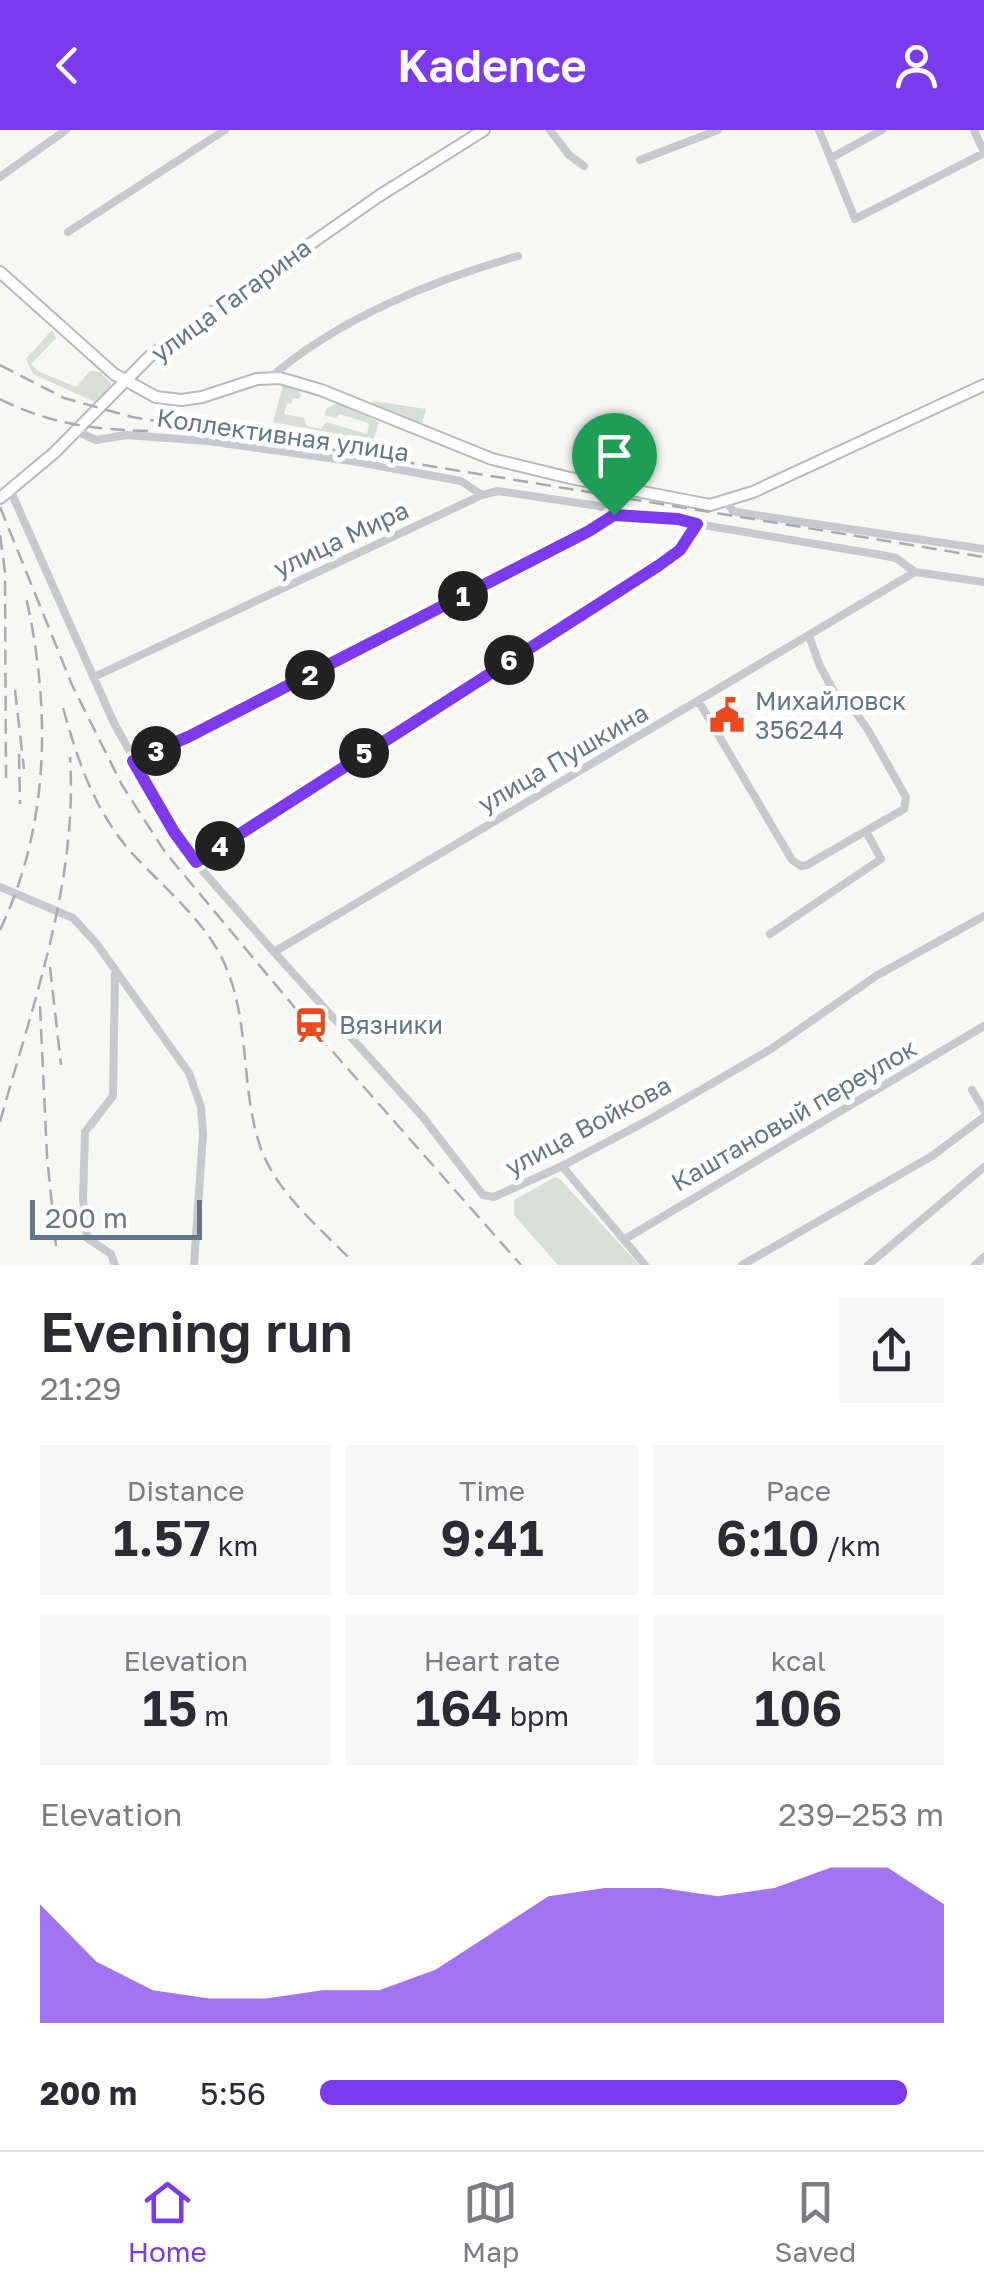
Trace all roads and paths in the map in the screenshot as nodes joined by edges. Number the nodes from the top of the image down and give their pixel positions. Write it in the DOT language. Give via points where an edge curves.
graph roads {
  1 [pos="66,130"];
  2 [pos="225,130"];
  3 [pos="484,130"];
  4 [pos="550,130"];
  5 [pos="718,130"];
  6 [pos="819,130"];
  7 [pos="882,130"];
  8 [pos="974,130"];
  9 [pos="984,150"];
  10 [pos="831,158"];
  11 [pos="640,160"];
  12 [pos="584,166"];
  13 [pos="0,177"];
  14 [pos="68,232"];
  15 [pos="518,256"];
  16 [pos="0,272"];
  17 [pos="271,377"];
  18 [pos="125,382"];
  19 [pos="984,385"];
  20 [pos="76,431"];
  21 [pos="11,492"];
  22 [pos="482,495"];
  23 [pos="0,498"];
  24 [pos="726,502"];
  25 [pos="614,515"];
  26 [pos="697,524"];
  27 [pos="984,550"];
  28 [pos="915,572"];
  29 [pos="984,582"];
  30 [pos="809,636"];
  31 [pos="94,677"];
  32 [pos="699,702"];
  33 [pos="133,761"];
  34 [pos="866,831"];
  35 [pos="196,862"];
  36 [pos="0,886"];
  37 [pos="984,916"];
  38 [pos="770,934"];
  39 [pos="274,952"];
  40 [pos="114,972"];
  41 [pos="984,1026"];
  42 [pos="972,1090"];
  43 [pos="984,1114"];
  44 [pos="562,1166"];
  45 [pos="984,1167"];
  46 [pos="624,1239"];
  47 [pos="984,1257"];
  48 [pos="114,1265"];
  49 [pos="194,1265"];
  50 [pos="645,1265"];
  51 [pos="742,1265"];
  52 [pos="868,1265"];
  53 [pos="975,1265"];
  1 -- 13 [label="street"];
  2 -- 14 [label="street"];
  3 -- 18 [label="main road, улица Гагарина" via="230,299"];
  4 -- 12 [label="street"];
  5 -- 11 [label="street"];
  6 -- 10 [label="street"];
  7 -- 10 [label="street"];
  8 -- 9 [label="street"];
  9 -- 10 [label="street" via="855,218"];
  15 -- 17 [label="street" via="460,272 387,306 315,344"];
  16 -- 18 [label="main road"];
  17 -- 18 [label="main road" via="181,400"];
  17 -- 24 [label="main road" via="334,395 492,459 710,505"];
  18 -- 20 [label="main road, улица Гагарина"];
  19 -- 24 [label="main road"];
  20 -- 21 [label="main road, улица Гагарина"];
  20 -- 22 [label="street, Коллективная улица" via="96,440 126,435 208,441 358,462 462,480"];
  21 -- 23 [label="main road, улица Гагарина"];
  21 -- 31 [label="street"];
  22 -- 25 [label="street, улица Мира" via="498,491 598,506"];
  22 -- 31 [label="street, улица Мира"];
  24 -- 27 [label="street" via="742,513"];
  25 -- 26 [label="street, улица Мира"];
  25 -- 33 [label="street"];
  26 -- 28 [label="street, улица Мира" via="896,558"];
  26 -- 35 [label="street" via="680,550 658,566"];
  28 -- 29 [label="street"];
  28 -- 30 [label="street, улица Пушкина"];
  30 -- 32 [label="street, улица Пушкина"];
  30 -- 34 [label="street" via="836,695 868,730 906,798 904,809"];
  31 -- 33 [label="street"];
  32 -- 34 [label="street" via="796,863 807,865"];
  32 -- 39 [label="street, улица Пушкина"];
  33 -- 35 [label="street"];
  34 -- 38 [label="street" via="881,860"];
  35 -- 39 [label="street"];
  36 -- 40 [label="street" via="73,918"];
  37 -- 44 [label="street, улица Войкова" via="876,976 770,1049"];
  39 -- 44 [label="street, улица Войкова" via="422,1116 483,1195 494,1198"];
  40 -- 48 [label="street" via="113,1096 85,1132 83,1198 87,1238 111,1254"];
  40 -- 49 [label="street" via="188,1073 201,1106"];
  41 -- 46 [label="street, Каштановый переулок"];
  42 -- 43 [label="street"];
  43 -- 51 [label="street" via="932,1156"];
  44 -- 46 [label="street"];
  45 -- 52 [label="street"];
  46 -- 50 [label="street"];
  47 -- 53 [label="street"];
}
